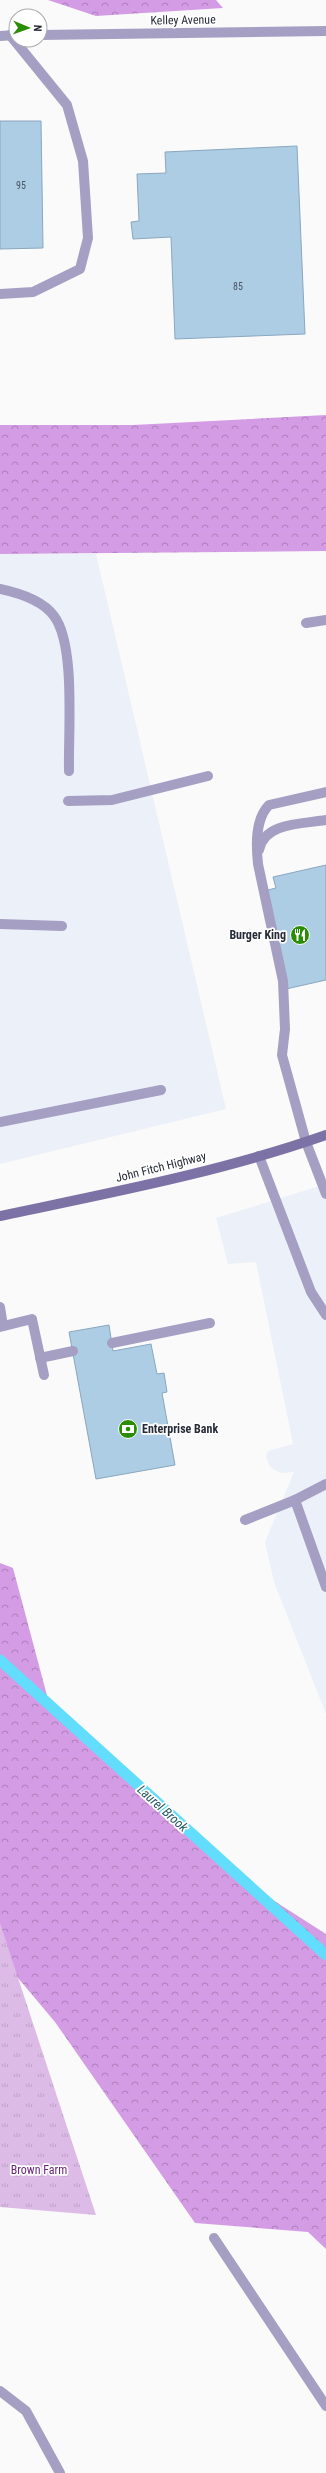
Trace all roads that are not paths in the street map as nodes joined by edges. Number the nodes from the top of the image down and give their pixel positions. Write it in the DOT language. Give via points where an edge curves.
graph roads {
  1 [pos="326,31"];
  2 [pos="48,35"];
  3 [pos="19,48"];
  4 [pos="0,294"];
  5 [pos="0,589"];
  6 [pos="326,620"];
  7 [pos="306,623"];
  8 [pos="69,771"];
  9 [pos="208,776"];
  10 [pos="326,792"];
  11 [pos="68,801"];
  12 [pos="326,820"];
  13 [pos="257,860"];
  14 [pos="0,924"];
  15 [pos="62,926"];
  16 [pos="161,1090"];
  17 [pos="0,1122"];
  18 [pos="326,1135"];
  19 [pos="306,1142"];
  20 [pos="259,1156"];
  21 [pos="326,1194"];
  22 [pos="0,1216"];
  23 [pos="0,1307"];
  24 [pos="326,1315"];
  25 [pos="210,1323"];
  26 [pos="2,1327"];
  27 [pos="112,1343"];
  28 [pos="73,1351"];
  29 [pos="40,1358"];
  30 [pos="44,1375"];
  31 [pos="326,1484"];
  32 [pos="295,1500"];
  33 [pos="245,1520"];
  34 [pos="326,1587"];
  35 [pos="214,2238"];
  36 [pos="0,2391"];
  37 [pos="326,2406"];
  38 [pos="60,2473"];
  1 -- 2 [label="street, Kelley Avenue"];
  3 -- 4 [label="street" via="66,106 83,161 88,238 80,269 34,292"];
  5 -- 8 [label="street" via="36,602 54,616 61,629 68,665"];
  6 -- 7 [label="street"];
  9 -- 11 [label="street" via="112,800"];
  10 -- 13 [label="street" via="274,803 264,810 257,836"];
  12 -- 13 [label="street" via="271,830 261,841"];
  13 -- 19 [label="street" via="282,981 285,1029 282,1055"];
  14 -- 15 [label="street"];
  16 -- 17 [label="street"];
  18 -- 19 [label="main road, John Fitch Highway"];
  19 -- 20 [label="main road, John Fitch Highway"];
  19 -- 21 [label="street"];
  20 -- 22 [label="main road, John Fitch Highway" via="128,1189"];
  20 -- 24 [label="street" via="311,1292"];
  23 -- 26 [label="street"];
  25 -- 27 [label="street"];
  26 -- 29 [label="street" via="32,1318"];
  28 -- 29 [label="street"];
  29 -- 30 [label="street"];
  31 -- 32 [label="street"];
  32 -- 33 [label="street"];
  32 -- 34 [label="street"];
  35 -- 37 [label="street"];
  36 -- 38 [label="street" via="26,2411"];
}
